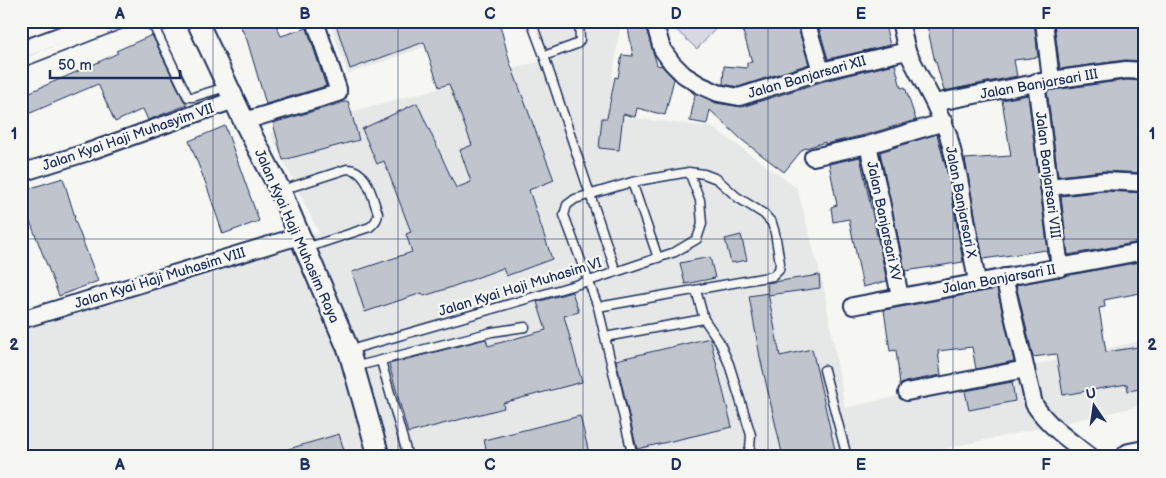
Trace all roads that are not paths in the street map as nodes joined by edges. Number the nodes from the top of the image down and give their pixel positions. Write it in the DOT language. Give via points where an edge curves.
graph roads {
  1 [pos="99,21"];
  2 [pos="130,21"];
  3 [pos="147,21"];
  4 [pos="174,21"];
  5 [pos="197,21"];
  6 [pos="315,21"];
  7 [pos="531,21"];
  8 [pos="579,21"];
  9 [pos="654,21"];
  10 [pos="806,21"];
  11 [pos="900,21"];
  12 [pos="1044,21"];
  13 [pos="155,29"];
  14 [pos="21,50"];
  15 [pos="907,51"];
  16 [pos="544,56"];
  17 [pos="21,63"];
  18 [pos="821,71"];
  19 [pos="1145,71"];
  20 [pos="1043,81"];
  21 [pos="231,93"];
  22 [pos="934,103"];
  23 [pos="244,121"];
  24 [pos="944,122"];
  25 [pos="868,145"];
  26 [pos="813,157"];
  27 [pos="689,172"];
  28 [pos="21,173"];
  29 [pos="632,182"];
  30 [pos="1145,183"];
  31 [pos="1049,187"];
  32 [pos="280,190"];
  33 [pos="590,194"];
  34 [pos="302,242"];
  35 [pos="1145,251"];
  36 [pos="658,258"];
  37 [pos="1060,268"];
  38 [pos="616,272"];
  39 [pos="1004,277"];
  40 [pos="589,281"];
  41 [pos="977,282"];
  42 [pos="696,290"];
  43 [pos="900,297"];
  44 [pos="853,306"];
  45 [pos="598,307"];
  46 [pos="704,319"];
  47 [pos="21,320"];
  48 [pos="525,327"];
  49 [pos="605,337"];
  50 [pos="352,359"];
  51 [pos="381,361"];
  52 [pos="1026,369"];
  53 [pos="824,370"];
  54 [pos="907,392"];
  55 [pos="379,457"];
  56 [pos="408,457"];
  57 [pos="633,457"];
  58 [pos="745,457"];
  59 [pos="847,457"];
  60 [pos="1091,457"];
  1 -- 14 [label="street"];
  2 -- 17 [label="lane"];
  3 -- 13 [label="lane"];
  4 -- 13 [label="lane"];
  5 -- 21 [label="street, Jalan Kyai Haji Muhasim Raya"];
  6 -- 23 [label="street" via="338,93"];
  7 -- 16 [label="lane, Jalan Kyai Haji Muhasim VI"];
  8 -- 16 [label="lane" via="580,40 577,44"];
  9 -- 18 [label="street, Jalan Banjarsari XII" via="662,49 672,63 684,75 718,93 739,96"];
  10 -- 18 [label="street"];
  11 -- 15 [label="street, Jalan Banjarsari X"];
  12 -- 20 [label="street, Jalan Banjarsari VIII"];
  13 -- 21 [label="lane" via="188,97"];
  15 -- 18 [label="street, Jalan Banjarsari XII"];
  15 -- 22 [label="street, Jalan Banjarsari X"];
  16 -- 33 [label="lane, Jalan Kyai Haji Muhasim VI"];
  19 -- 20 [label="street, Jalan Banjarsari III" via="1126,70"];
  20 -- 22 [label="street, Jalan Banjarsari III"];
  20 -- 31 [label="street, Jalan Banjarsari VIII"];
  21 -- 23 [label="street, Jalan Kyai Haji Muhasim Raya"];
  21 -- 28 [label="street, Jalan Kyai Haji Muhasyim VII" via="84,154"];
  22 -- 24 [label="street, Jalan Banjarsari X"];
  23 -- 32 [label="street, Jalan Kyai Haji Muhasim Raya"];
  24 -- 25 [label="street"];
  24 -- 41 [label="street, Jalan Banjarsari X" via="959,178"];
  25 -- 26 [label="street"];
  25 -- 43 [label="street, Jalan Banjarsari XV"];
  27 -- 29 [label="lane"];
  27 -- 36 [label="lane" via="700,200 702,224 697,239"];
  27 -- 42 [label="lane" via="717,179 764,214 772,222 780,263 773,276"];
  29 -- 33 [label="lane"];
  29 -- 36 [label="lane"];
  30 -- 31 [label="street" via="1104,181"];
  31 -- 37 [label="street, Jalan Banjarsari VIII"];
  32 -- 34 [label="street, Jalan Kyai Haji Muhasim Raya"];
  32 -- 34 [label="lane" via="347,169 365,178 378,213 374,224"];
  33 -- 38 [label="lane, Jalan Kyai Haji Muhasim VI"];
  33 -- 40 [label="lane" via="575,199 567,206 564,215"];
  34 -- 47 [label="street, Jalan Kyai Haji Muhasim VIII"];
  34 -- 50 [label="street, Jalan Kyai Haji Muhasim Raya"];
  35 -- 37 [label="street, Jalan Banjarsari II"];
  36 -- 38 [label="lane"];
  37 -- 39 [label="street, Jalan Banjarsari II"];
  38 -- 40 [label="lane, Jalan Kyai Haji Muhasim VI"];
  39 -- 41 [label="street, Jalan Banjarsari II"];
  39 -- 52 [label="street"];
  40 -- 45 [label="lane"];
  40 -- 50 [label="lane, Jalan Kyai Haji Muhasim VI"];
  41 -- 43 [label="street, Jalan Banjarsari II"];
  42 -- 45 [label="lane"];
  42 -- 46 [label="lane"];
  43 -- 44 [label="street, Jalan Banjarsari II"];
  45 -- 49 [label="lane"];
  46 -- 49 [label="lane"];
  46 -- 58 [label="lane" via="729,364 751,435"];
  48 -- 51 [label="lane" via="492,332"];
  49 -- 57 [label="lane"];
  50 -- 51 [label="lane"];
  50 -- 55 [label="street, Jalan Kyai Haji Muhasim Raya"];
  51 -- 56 [label="lane"];
  52 -- 54 [label="street"];
  52 -- 60 [label="street" via="1034,404 1041,415"];
  53 -- 59 [label="lane"];
}
